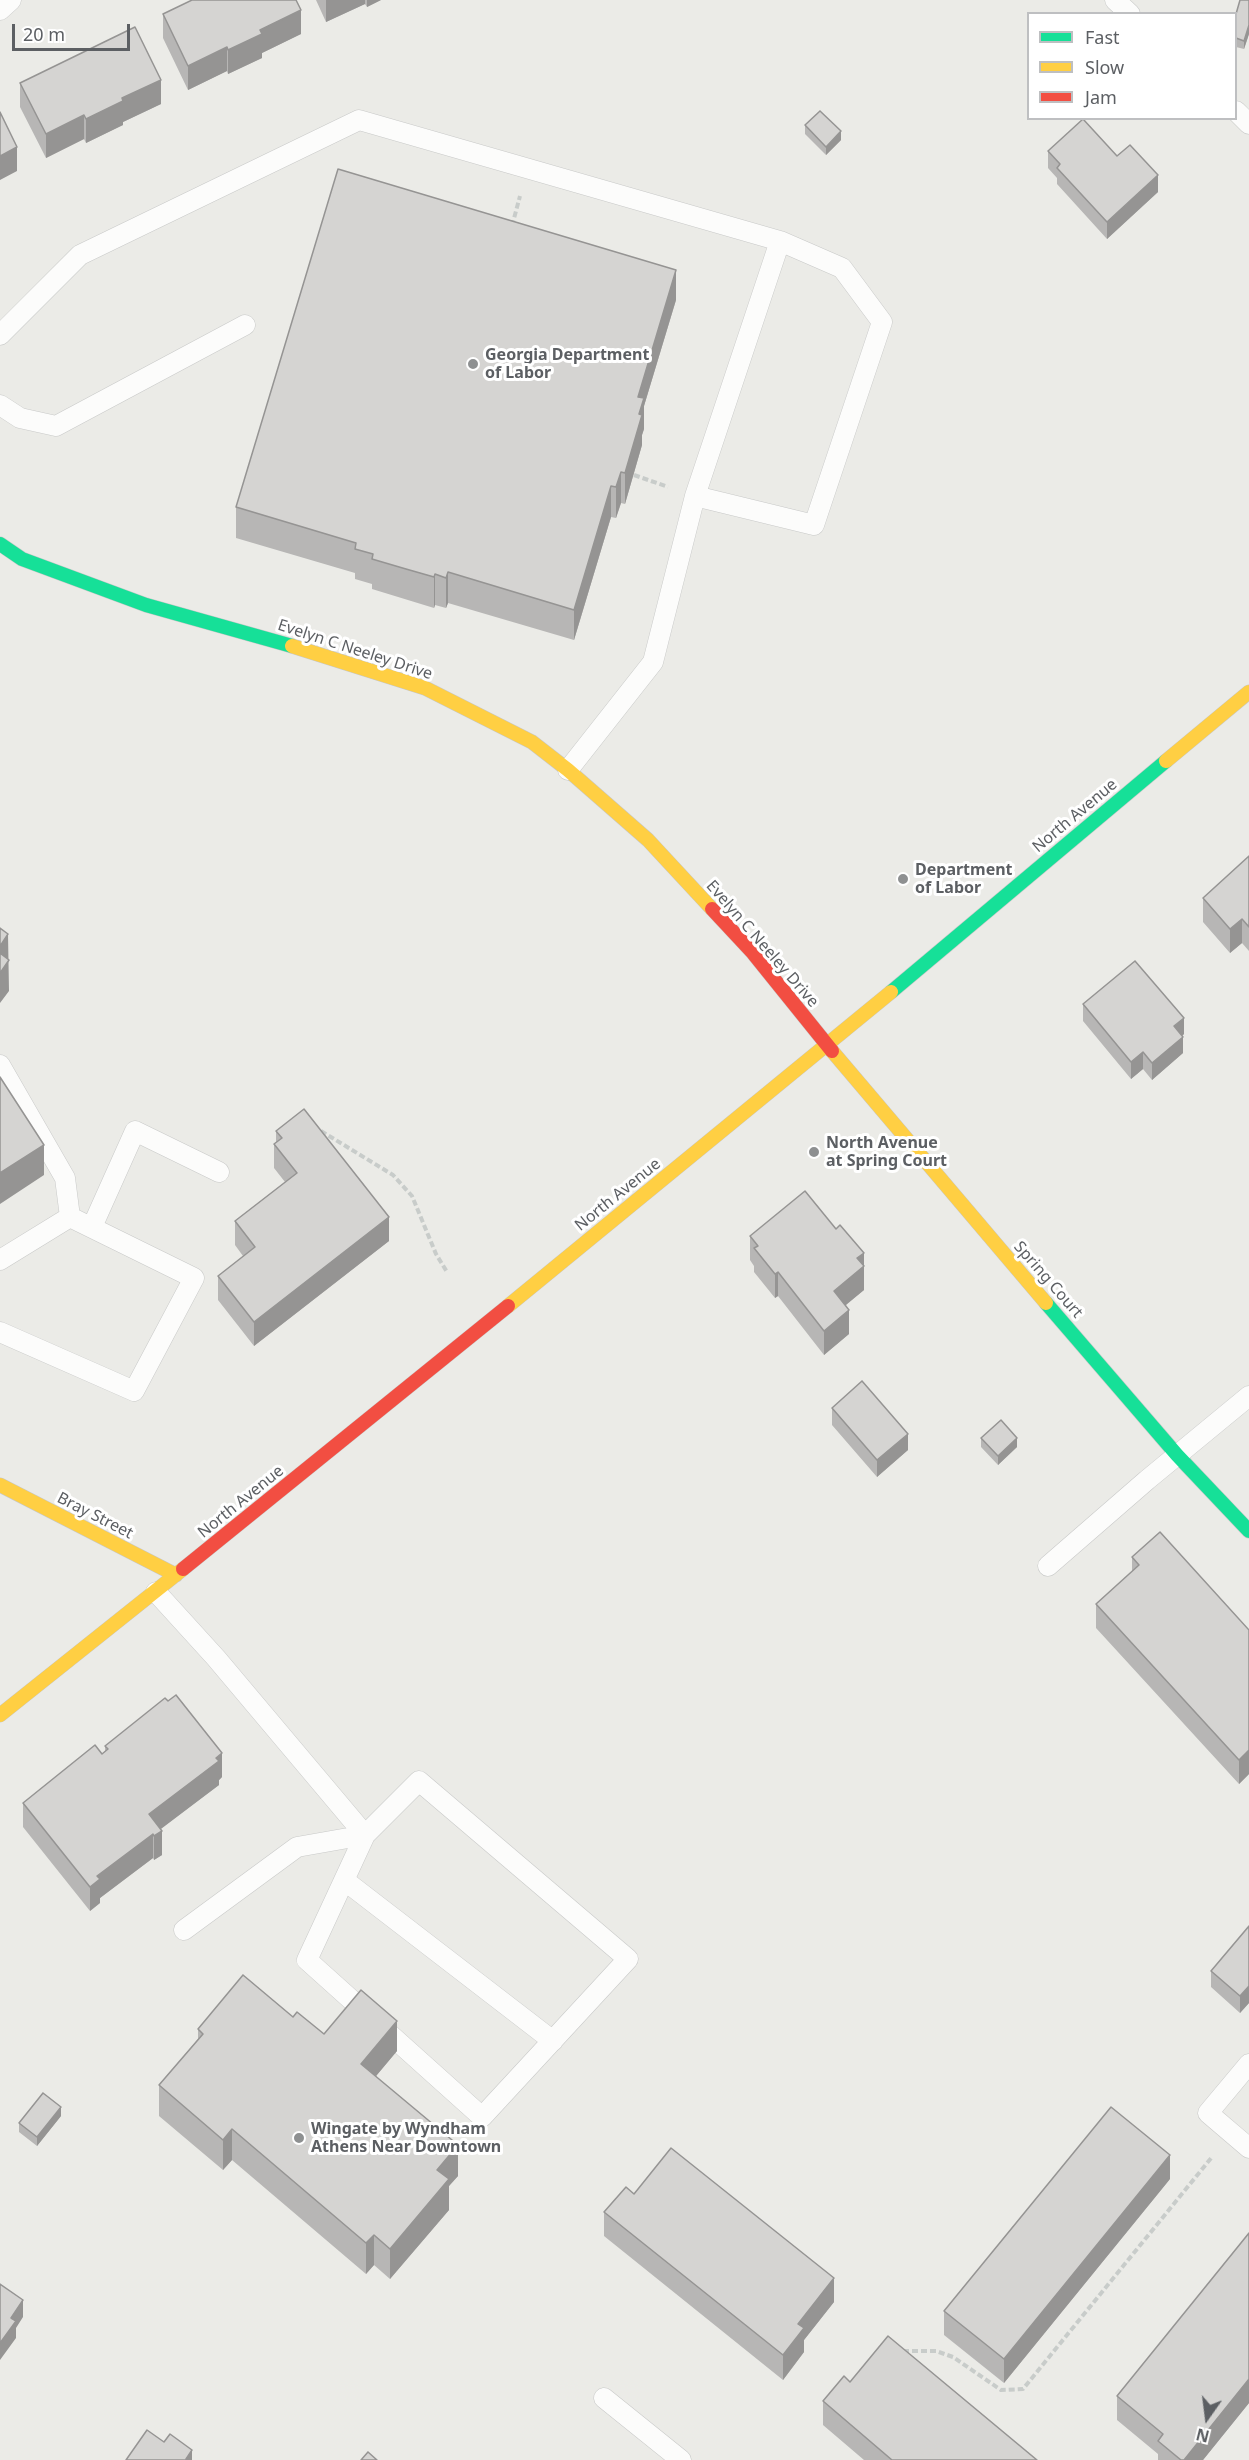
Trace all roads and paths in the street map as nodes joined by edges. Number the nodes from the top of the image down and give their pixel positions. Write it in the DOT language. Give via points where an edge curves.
graph roads {
  1 [pos="11,0"];
  2 [pos="1115,0"];
  3 [pos="0,10"];
  4 [pos="1128,12"];
  5 [pos="1237,112"];
  6 [pos="1249,124"];
  7 [pos="512,223"];
  8 [pos="511,232"];
  9 [pos="780,241"];
  10 [pos="245,326"];
  11 [pos="0,336"];
  12 [pos="0,405"];
  13 [pos="634,475"];
  14 [pos="674,490"];
  15 [pos="695,496"];
  16 [pos="0,544"];
  17 [pos="1249,692"];
  18 [pos="568,770"];
  19 [pos="826,1046"];
  20 [pos="0,1065"];
  21 [pos="314,1128"];
  22 [pos="219,1172"];
  23 [pos="70,1216"];
  24 [pos="93,1227"];
  25 [pos="0,1260"];
  26 [pos="447,1272"];
  27 [pos="0,1332"];
  28 [pos="1249,1396"];
  29 [pos="1177,1455"];
  30 [pos="0,1485"];
  31 [pos="1249,1531"];
  32 [pos="1048,1566"];
  33 [pos="176,1575"];
  34 [pos="156,1592"];
  35 [pos="0,1715"];
  36 [pos="365,1835"];
  37 [pos="344,1880"];
  38 [pos="184,1930"];
  39 [pos="553,2041"];
  40 [pos="1249,2064"];
  41 [pos="1232,2134"];
  42 [pos="1249,2148"];
  43 [pos="900,2351"];
  44 [pos="604,2398"];
  45 [pos="681,2460"];
  1 -- 3 [label="lane"];
  2 -- 4 [label="lane"];
  5 -- 6 [label="lane"];
  7 -- 8 [label="path"];
  9 -- 11 [label="lane" via="359,120 80,255"];
  9 -- 15 [label="lane"];
  9 -- 15 [label="lane" via="842,268 882,322 814,525"];
  10 -- 12 [label="lane" via="56,426 20,418"];
  13 -- 14 [label="path"];
  15 -- 18 [label="lane" via="653,662"];
  16 -- 18 [label="street, Evelyn C Neeley Drive" via="22,559 146,605 425,688 532,742"];
  17 -- 19 [label="street, North Avenue"];
  18 -- 19 [label="street, Evelyn C Neeley Drive" via="648,840 753,953"];
  19 -- 29 [label="street, Spring Court"];
  19 -- 33 [label="street, North Avenue"];
  20 -- 23 [label="lane" via="65,1178"];
  21 -- 26 [label="path" via="393,1175 412,1196"];
  22 -- 24 [label="lane" via="135,1131"];
  23 -- 24 [label="lane"];
  23 -- 25 [label="lane"];
  24 -- 27 [label="lane" via="194,1278 134,1391"];
  28 -- 29 [label="lane"];
  29 -- 31 [label="street, Spring Court"];
  29 -- 32 [label="lane"];
  30 -- 33 [label="street, Bray Street"];
  33 -- 34 [label="street, North Avenue"];
  34 -- 35 [label="street, North Avenue"];
  34 -- 36 [label="lane"];
  36 -- 37 [label="lane"];
  36 -- 38 [label="lane" via="297,1847"];
  36 -- 39 [label="lane" via="419,1781 628,1959"];
  37 -- 39 [label="lane"];
  37 -- 39 [label="lane" via="307,1960 482,2117"];
  40 -- 41 [label="lane" via="1208,2113"];
  41 -- 42 [label="lane"];
  41 -- 43 [label="path" via="1023,2389 1001,2390 953,2357 936,2351"];
  44 -- 45 [label="lane"];
}
